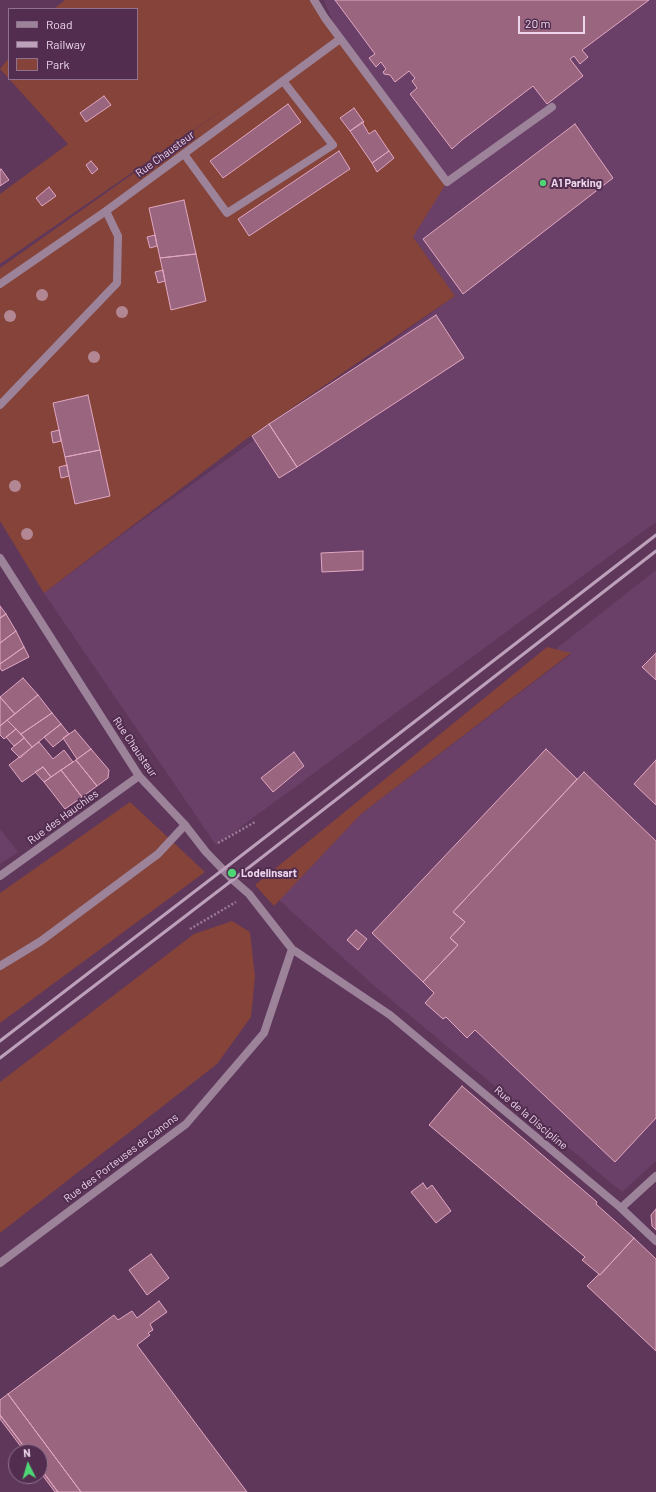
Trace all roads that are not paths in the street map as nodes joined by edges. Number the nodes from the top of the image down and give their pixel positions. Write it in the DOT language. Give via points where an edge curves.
graph roads {
  1 [pos="314,0"];
  2 [pos="340,39"];
  3 [pos="283,81"];
  4 [pos="552,107"];
  5 [pos="184,154"];
  6 [pos="106,211"];
  7 [pos="0,284"];
  8 [pos="0,405"];
  9 [pos="0,558"];
  10 [pos="139,776"];
  11 [pos="185,825"];
  12 [pos="1,873"];
  13 [pos="292,949"];
  14 [pos="0,966"];
  15 [pos="656,1176"];
  16 [pos="621,1208"];
  17 [pos="656,1241"];
  18 [pos="0,1262"];
  1 -- 2 [label="street"];
  2 -- 3 [label="street, Rue Chausteur"];
  2 -- 4 [label="street" via="447,182"];
  3 -- 5 [label="street, Rue Chausteur"];
  3 -- 5 [label="street" via="333,145 227,213"];
  5 -- 6 [label="street, Rue Chausteur"];
  6 -- 7 [label="street, Rue Chausteur"];
  6 -- 8 [label="street" via="118,236 118,283"];
  9 -- 10 [label="street, Rue Chausteur"];
  10 -- 11 [label="street, Rue Chausteur"];
  10 -- 12 [label="street, Rue des Hauchies"];
  11 -- 13 [label="street, Rue Chausteur" via="206,852 250,894"];
  11 -- 14 [label="street" via="158,854 41,941"];
  13 -- 16 [label="street, Rue de la Discipline" via="390,1015"];
  13 -- 18 [label="street, Rue des Porteuses de Canons" via="264,1033 186,1124"];
  15 -- 16 [label="street"];
  16 -- 17 [label="street, Rue de la Discipline"];
}
